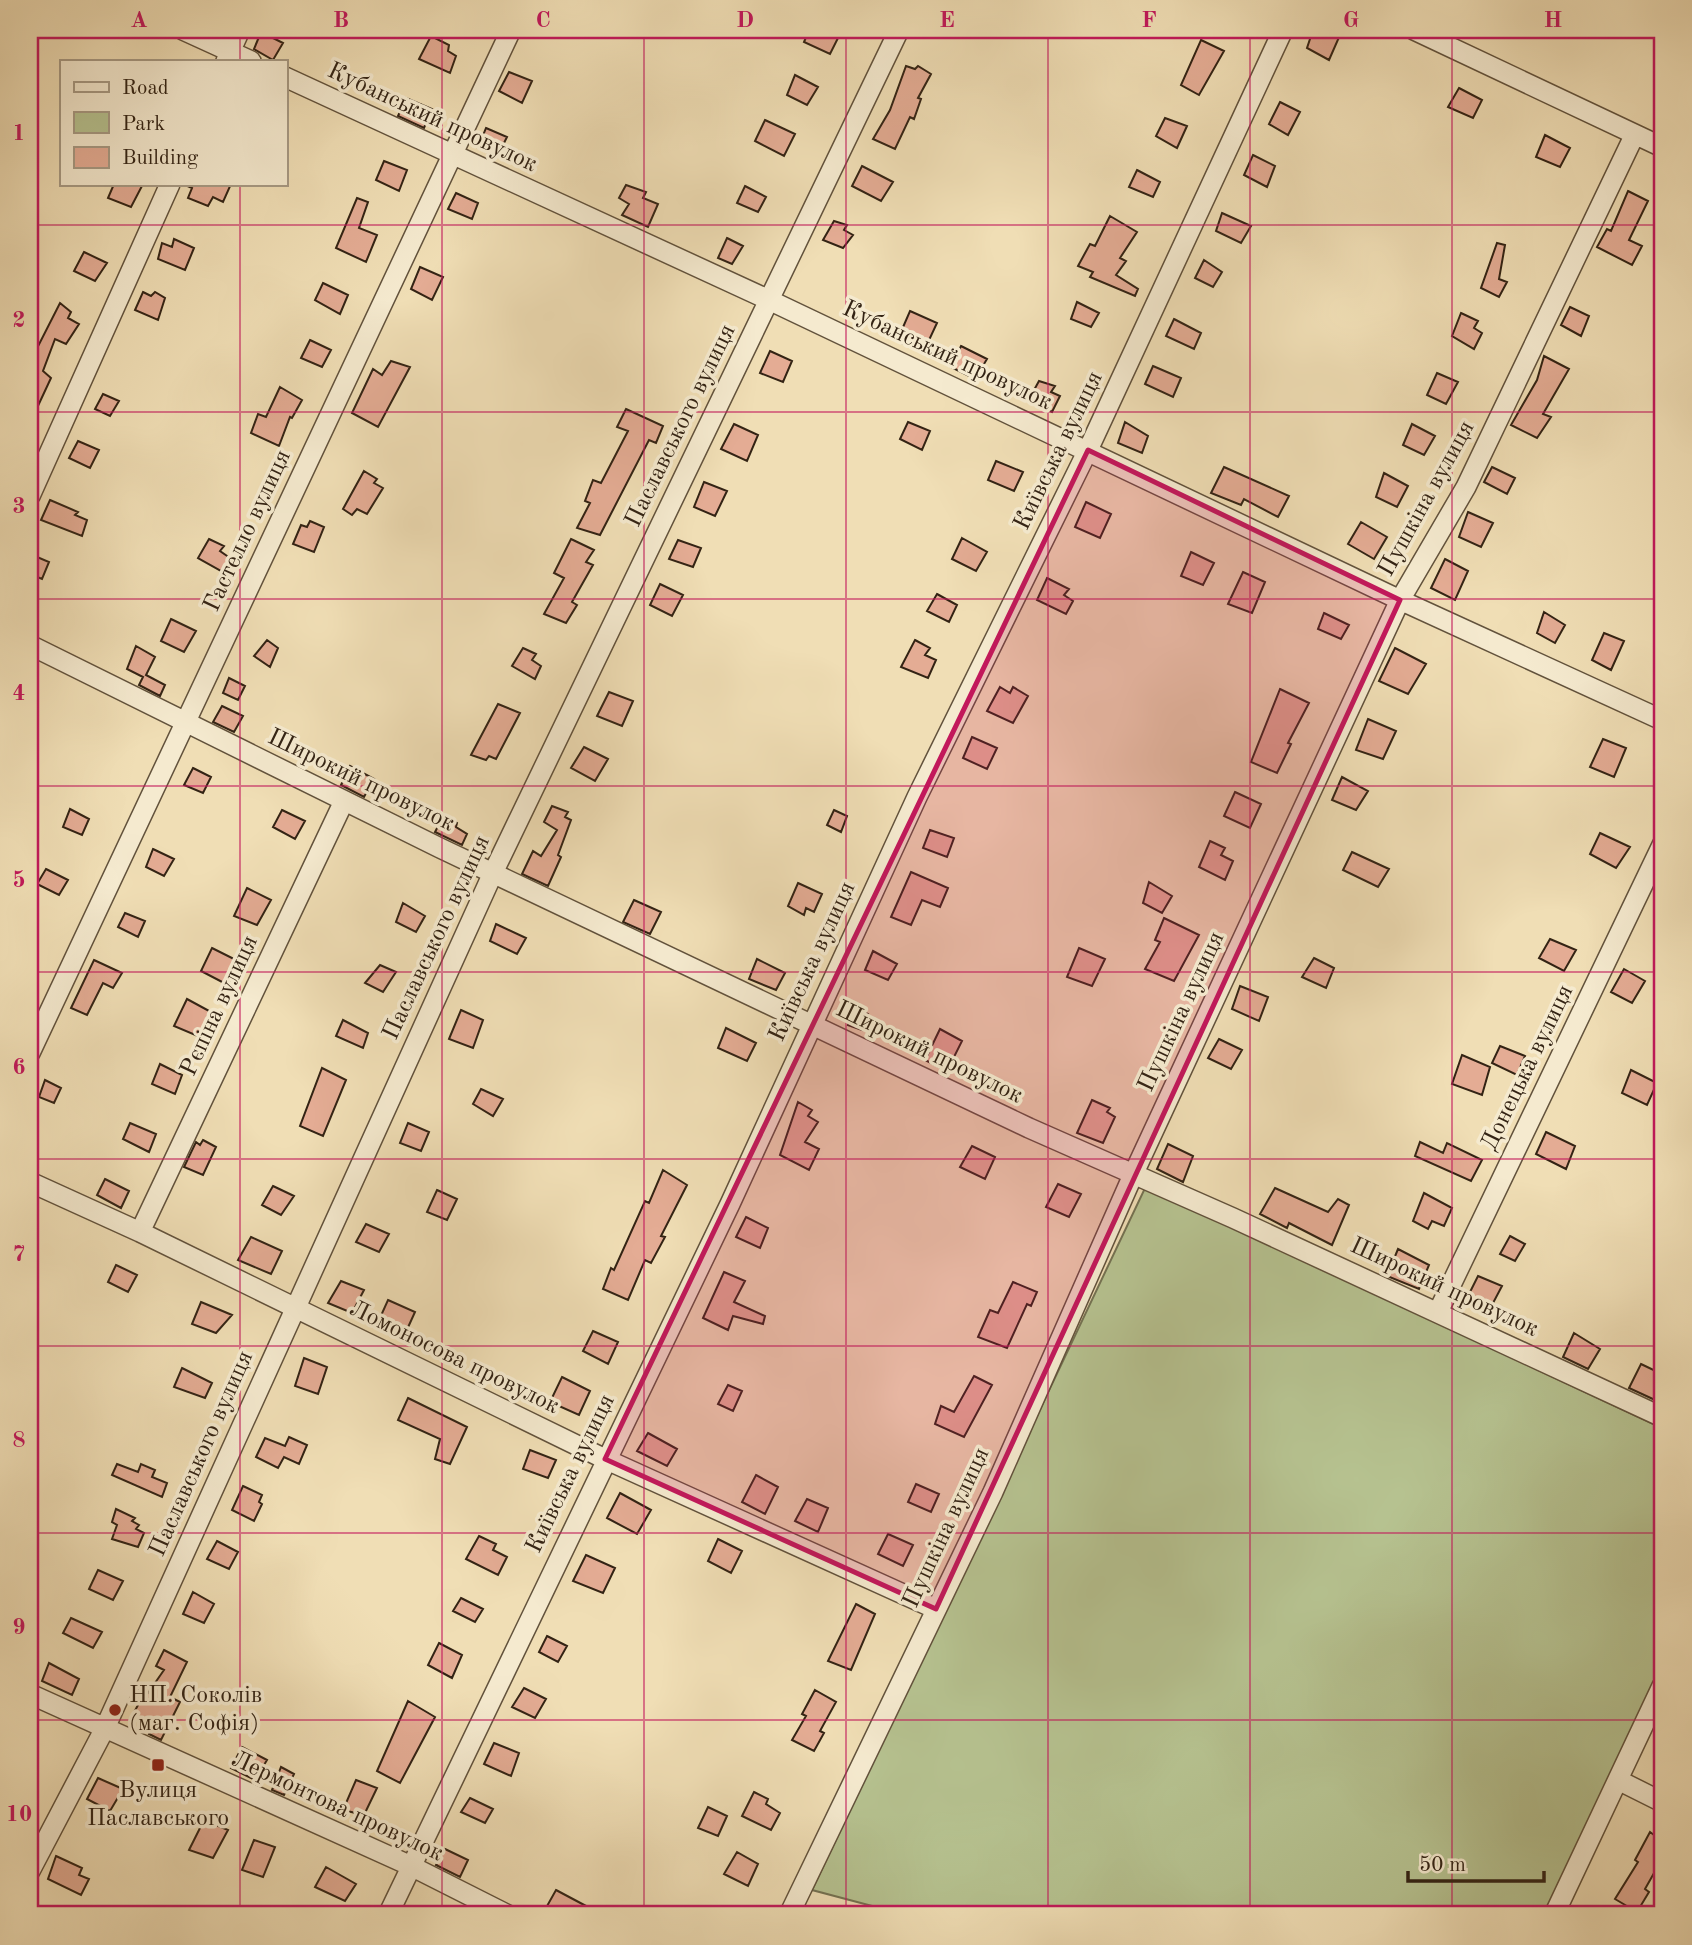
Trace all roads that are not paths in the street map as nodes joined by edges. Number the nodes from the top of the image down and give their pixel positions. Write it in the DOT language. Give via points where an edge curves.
graph roads {
  1 [pos="183,30"];
  2 [pos="240,30"];
  3 [pos="510,30"];
  4 [pos="899,30"];
  5 [pos="1283,30"];
  6 [pos="1413,30"];
  7 [pos="228,56"];
  8 [pos="246,60"];
  9 [pos="287,78"];
  10 [pos="1634,136"];
  11 [pos="1662,147"];
  12 [pos="450,154"];
  13 [pos="169,186"];
  14 [pos="769,300"];
  15 [pos="1088,450"];
  16 [pos="30,496"];
  17 [pos="1400,600"];
  18 [pos="30,645"];
  19 [pos="1662,720"];
  20 [pos="186,722"];
  21 [pos="344,801"];
  22 [pos="1662,845"];
  23 [pos="493,873"];
  24 [pos="812,1023"];
  25 [pos="30,1053"];
  26 [pos="1133,1175"];
  27 [pos="30,1182"];
  28 [pos="140,1232"];
  29 [pos="295,1309"];
  30 [pos="1438,1312"];
  31 [pos="1662,1417"];
  32 [pos="605,1459"];
  33 [pos="936,1609"];
  34 [pos="1662,1686"];
  35 [pos="30,1694"];
  36 [pos="105,1728"];
  37 [pos="1618,1780"];
  38 [pos="1662,1802"];
  39 [pos="411,1866"];
  40 [pos="30,1871"];
  41 [pos="388,1915"];
  42 [pos="508,1915"];
  43 [pos="789,1915"];
  44 [pos="1555,1915"];
  1 -- 7 [label="street"];
  2 -- 7 [label="street"];
  3 -- 12 [label="street, Гастелло вулиця"];
  4 -- 14 [label="street, Паславського вулиця"];
  5 -- 15 [label="street, Київська вулиця"];
  6 -- 10 [label="street"];
  7 -- 8 [label="street"];
  9 -- 12 [label="street, Кубанський провулок"];
  10 -- 11 [label="street"];
  10 -- 17 [label="street, Пушкіна вулиця" via="1466,487"];
  12 -- 14 [label="street, Кубанський провулок"];
  12 -- 20 [label="street, Гастелло вулиця"];
  13 -- 16 [label="street"];
  14 -- 15 [label="street, Кубанський провулок"];
  14 -- 23 [label="street, Паславського вулиця"];
  15 -- 17 [label="street, Кубанський провулок"];
  15 -- 24 [label="street, Київська вулиця"];
  17 -- 19 [label="street, Кубанський провулок"];
  17 -- 26 [label="street, Пушкіна вулиця"];
  18 -- 20 [label="street, Широкий провулок"];
  20 -- 21 [label="street, Широкий провулок"];
  20 -- 25 [label="street, Гастелло вулиця"];
  21 -- 23 [label="street, Широкий провулок"];
  21 -- 28 [label="street, Рєпіна вулиця"];
  22 -- 30 [label="street, Донецька вулиця"];
  23 -- 24 [label="street, Широкий провулок"];
  23 -- 29 [label="street, Паславського вулиця"];
  24 -- 26 [label="street, Широкий провулок"];
  24 -- 32 [label="street, Київська вулиця" via="730,1204"];
  26 -- 30 [label="street, Широкий провулок"];
  26 -- 33 [label="street, Пушкіна вулиця"];
  27 -- 28 [label="street, Ломоносова провулок"];
  28 -- 29 [label="street, Ломоносова провулок"];
  29 -- 32 [label="street, Ломоносова провулок"];
  29 -- 36 [label="street, Паславського вулиця"];
  30 -- 31 [label="street, Широкий провулок"];
  32 -- 33 [label="street, Ломоносова провулок"];
  32 -- 39 [label="street, Київська вулиця"];
  33 -- 43 [label="street, Пушкіна вулиця"];
  34 -- 37 [label="street"];
  35 -- 36 [label="street, Лермонтова провулок"];
  36 -- 39 [label="street, Лермонтова провулок"];
  36 -- 40 [label="street, Паславського вулиця"];
  37 -- 38 [label="street"];
  37 -- 44 [label="street"];
  39 -- 41 [label="street, Київська вулиця"];
  39 -- 42 [label="street, Лермонтова провулок"];
}
